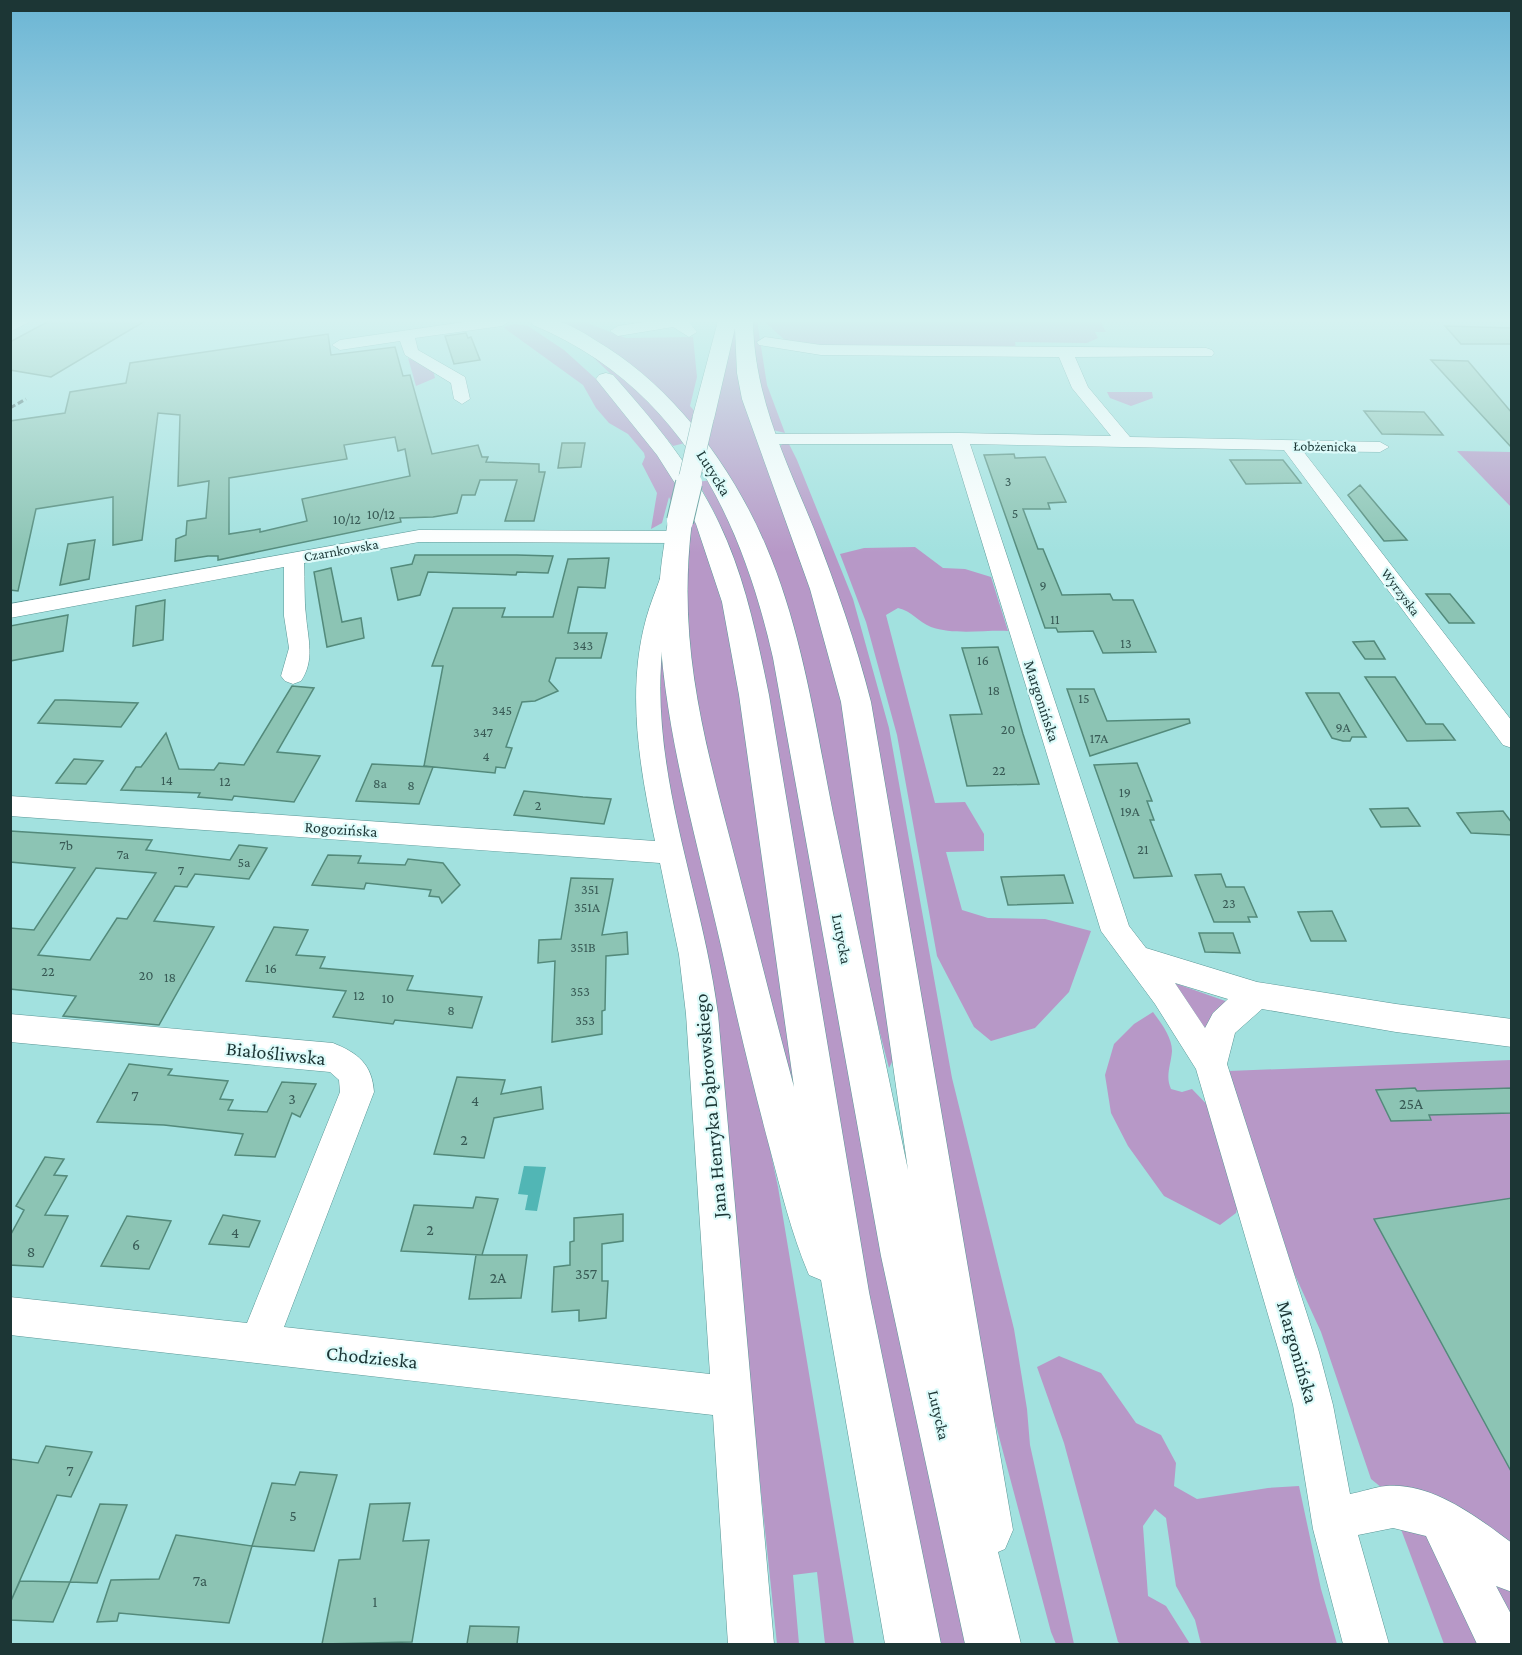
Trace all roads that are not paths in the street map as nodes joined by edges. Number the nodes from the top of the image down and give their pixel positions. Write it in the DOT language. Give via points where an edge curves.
graph roads {
  1 [pos="622,398"];
  2 [pos="654,398"];
  3 [pos="708,398"];
  4 [pos="755,398"];
  5 [pos="1089,398"];
  6 [pos="959,438"];
  7 [pos="766,439"];
  8 [pos="1126,443"];
  9 [pos="1290,446"];
  10 [pos="1380,447"];
  11 [pos="676,544"];
  12 [pos="294,558"];
  13 [pos="10,611"];
  14 [pos="293,676"];
  15 [pos="1512,739"];
  16 [pos="10,806"];
  17 [pos="672,853"];
  18 [pos="1136,958"];
  19 [pos="1257,995"];
  20 [pos="10,1028"];
  21 [pos="1512,1034"];
  22 [pos="1211,1064"];
  23 [pos="10,1316"];
  24 [pos="258,1344"];
  25 [pos="857,1354"];
  26 [pos="733,1397"];
  27 [pos="1333,1516"];
  28 [pos="1439,1518"];
  29 [pos="1512,1570"];
  30 [pos="751,1644"];
  31 [pos="913,1644"];
  32 [pos="993,1644"];
  33 [pos="1004,1644"];
  34 [pos="1366,1644"];
  35 [pos="1501,1644"];
  1 -- 25 [label="main road, Lutycka" via="660,442 698,500 729,576 754,695"];
  2 -- 32 [label="main road, Lutycka" via="688,435 732,502 771,595 796,702 902,1246"];
  3 -- 11 [label="main road, bridge"];
  4 -- 7 [label="main road"];
  5 -- 8 [label="street"];
  6 -- 7 [label="street, Łobżenicka"];
  6 -- 8 [label="street, Łobżenicka"];
  6 -- 18 [label="street, Margonińska" via="1116,931"];
  7 -- 33 [label="main road" via="827,597 856,702"];
  8 -- 9 [label="street, Łobżenicka"];
  9 -- 10 [label="street, Łobżenicka"];
  9 -- 15 [label="street, Wyrzyska"];
  11 -- 12 [label="street, Czarnkowska" via="419,536"];
  11 -- 17 [label="street, Jana Henryka Dąbrowskiego" via="652,629 646,674 650,745"];
  11 -- 25 [label="main road" via="674,649 680,693 793,1165"];
  12 -- 13 [label="street, Czarnkowska"];
  12 -- 14 [label="street" via="300,648"];
  16 -- 17 [label="street, Rogozińska"];
  17 -- 26 [label="street, Jana Henryka Dąbrowskiego" via="702,1010"];
  18 -- 19 [label="street"];
  18 -- 22 [label="street, Margonińska" via="1166,995"];
  19 -- 21 [label="street"];
  19 -- 22 [label="street, Margonińska" via="1221,1024 1213,1042"];
  20 -- 24 [label="street, Białośliwska" via="333,1058 348,1064 357,1077 357,1092"];
  22 -- 27 [label="street, Margonińska" via="1299,1352"];
  23 -- 24 [label="street, Chodzieska"];
  24 -- 26 [label="street, Chodzieska"];
  25 -- 31 [label="main road"];
  26 -- 30 [label="street, Jana Henryka Dąbrowskiego"];
  27 -- 28 [label="street" via="1345,1518 1393,1507"];
  27 -- 34 [label="street, Margonińska"];
  28 -- 29 [label="street"];
  28 -- 35 [label="street"];
}
